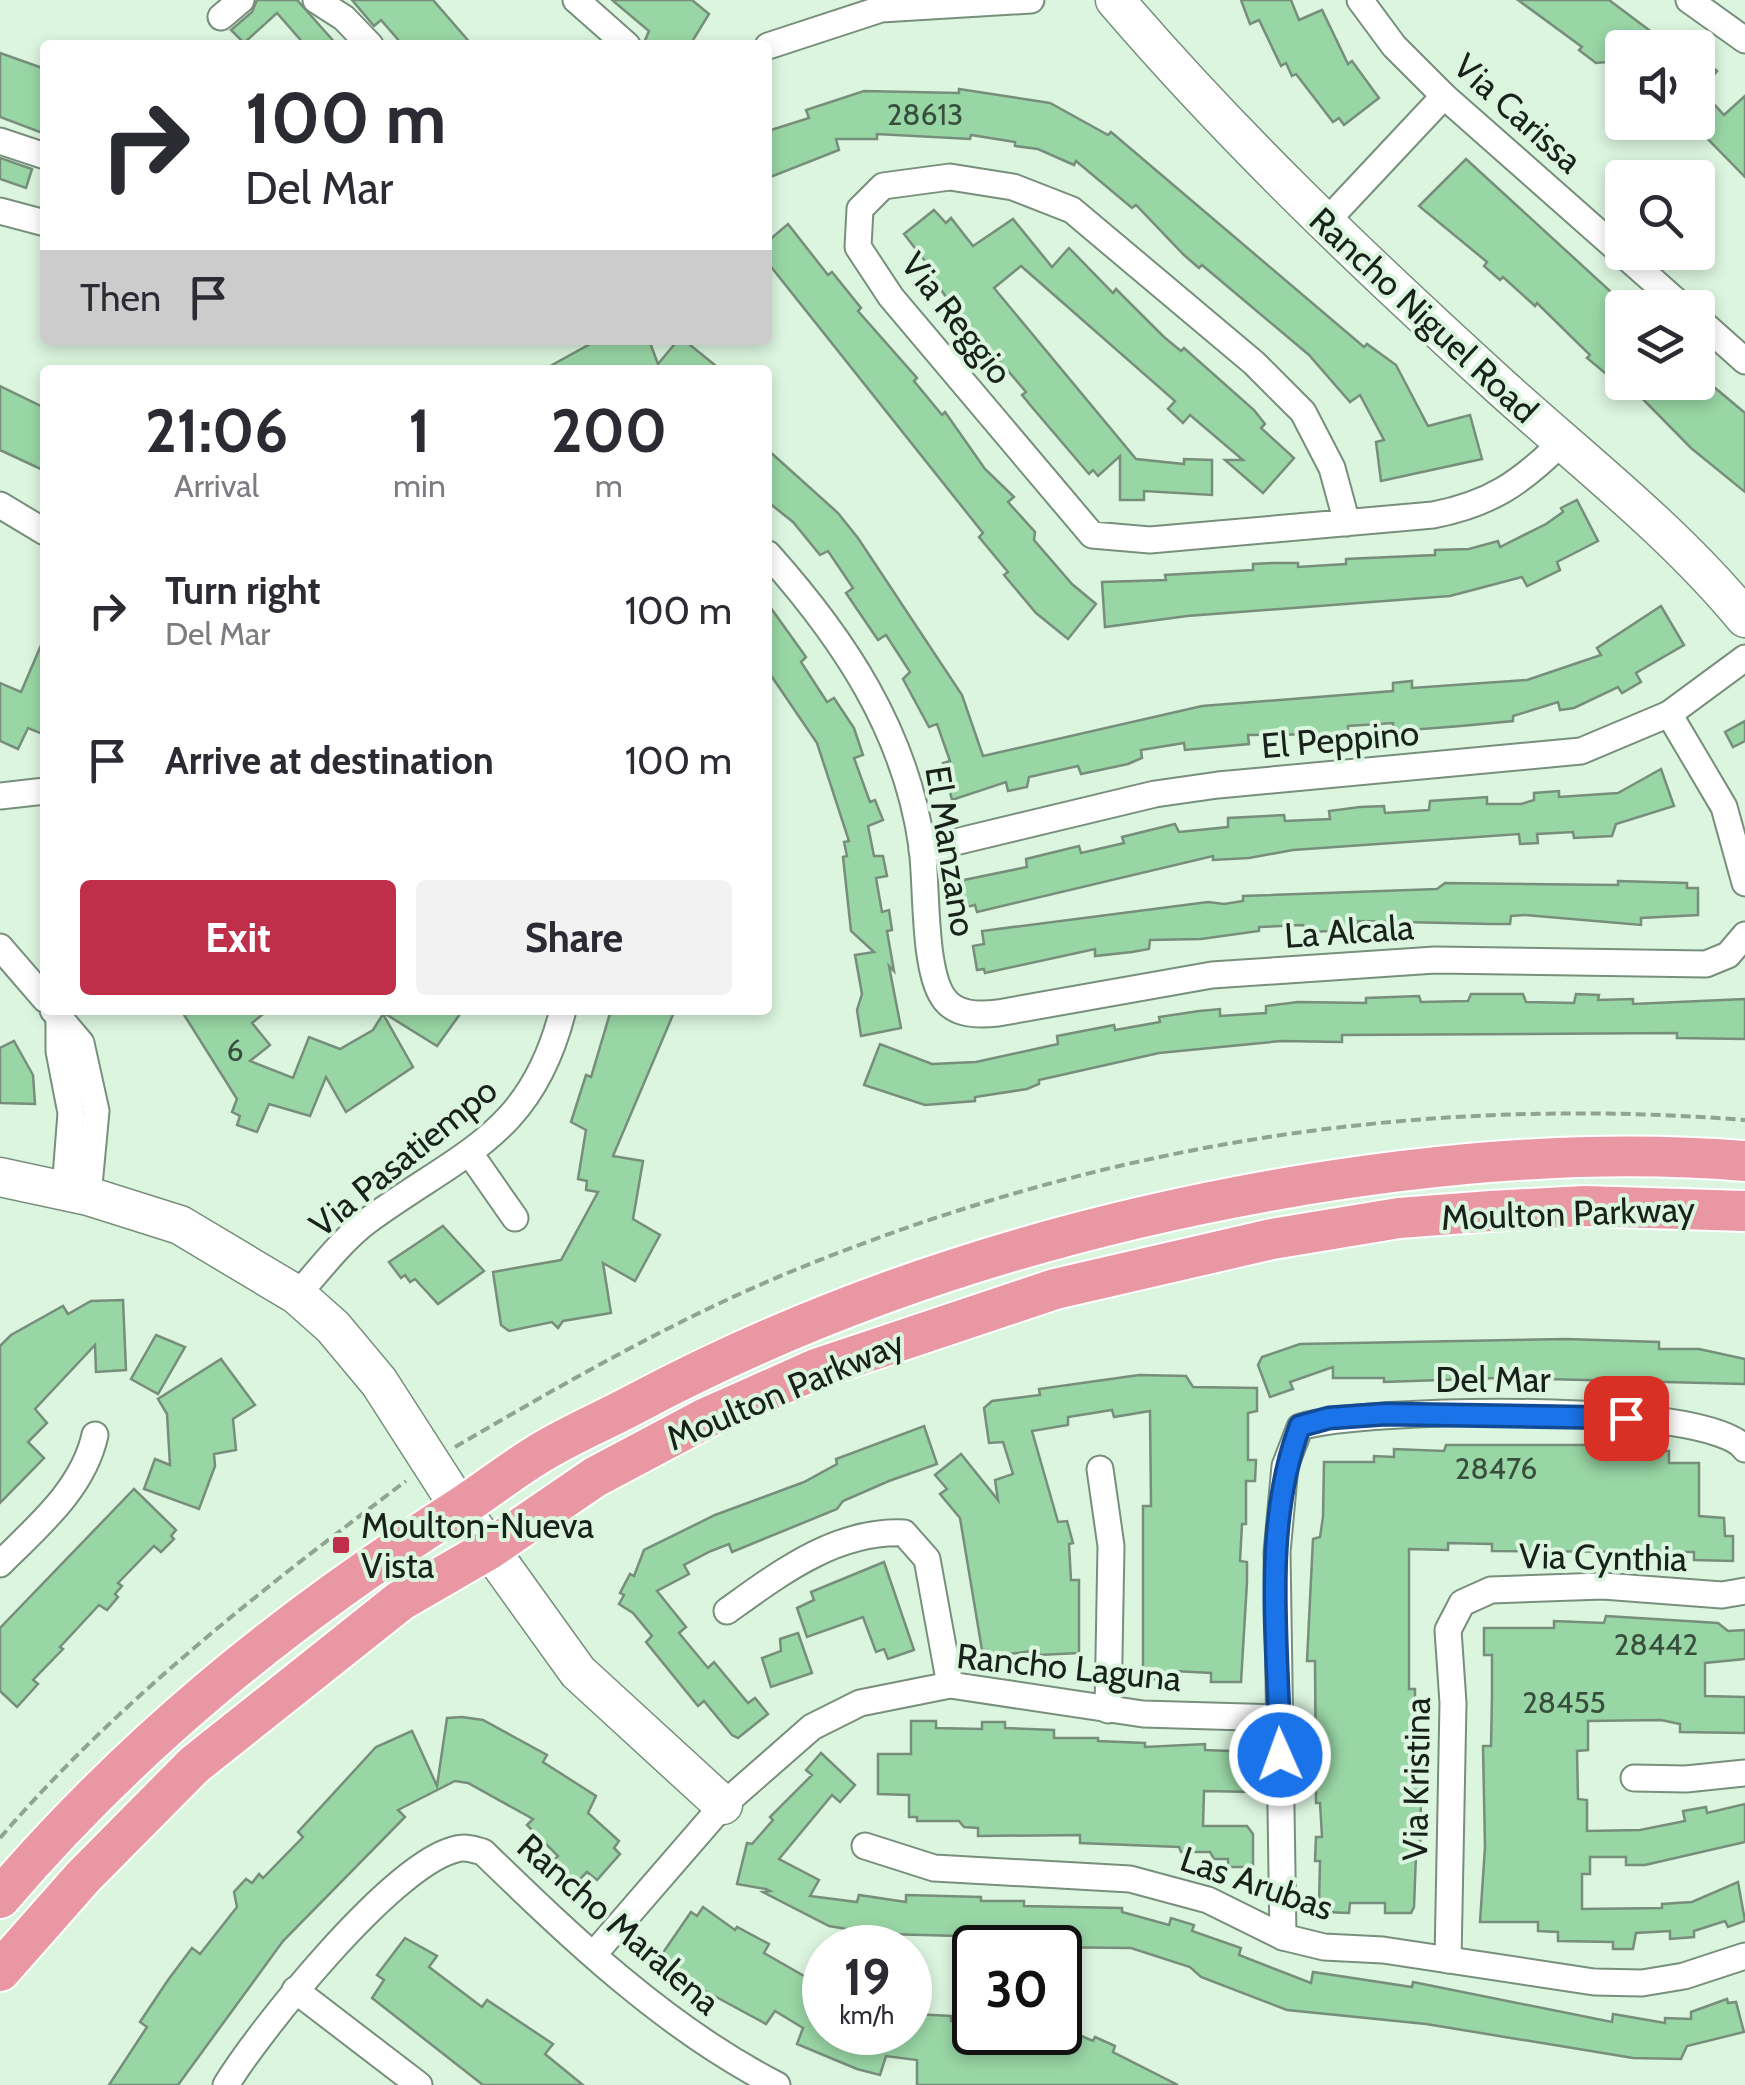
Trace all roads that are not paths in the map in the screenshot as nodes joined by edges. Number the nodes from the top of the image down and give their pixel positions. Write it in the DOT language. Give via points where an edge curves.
graph roads {
  1 [pos="316,0"];
  2 [pos="576,0"];
  3 [pos="1031,0"];
  4 [pos="1115,0"];
  5 [pos="1360,0"];
  6 [pos="1689,0"];
  7 [pos="880,4"];
  8 [pos="365,40"];
  9 [pos="621,40"];
  10 [pos="1745,40"];
  11 [pos="772,44"];
  12 [pos="1444,96"];
  13 [pos="0,141"];
  14 [pos="40,154"];
  15 [pos="0,211"];
  16 [pos="40,222"];
  17 [pos="1323,226"];
  18 [pos="1664,290"];
  19 [pos="1715,334"];
  20 [pos="1745,361"];
  21 [pos="1562,442"];
  22 [pos="0,505"];
  23 [pos="1347,523"];
  24 [pos="40,529"];
  25 [pos="772,559"];
  26 [pos="1745,618"];
  27 [pos="1745,658"];
  28 [pos="1669,714"];
  29 [pos="40,792"];
  30 [pos="0,796"];
  31 [pos="922,850"];
  32 [pos="1745,883"];
  33 [pos="1743,938"];
  34 [pos="0,948"];
  35 [pos="40,995"];
  36 [pos="959,1010"];
  37 [pos="54,1015"];
  38 [pos="563,1015"];
  39 [pos="471,1155"];
  40 [pos="1745,1161"];
  41 [pos="0,1177"];
  42 [pos="76,1193"];
  43 [pos="1745,1211"];
  44 [pos="516,1218"];
  45 [pos="297,1295"];
  46 [pos="95,1434"];
  47 [pos="1744,1446"];
  48 [pos="1100,1469"];
  49 [pos="460,1508"];
  50 [pos="488,1550"];
  51 [pos="0,1564"];
  52 [pos="1745,1591"];
  53 [pos="1462,1603"];
  54 [pos="727,1610"];
  55 [pos="950,1685"];
  56 [pos="1108,1710"];
  57 [pos="1280,1718"];
  58 [pos="1745,1773"];
  59 [pos="1634,1778"];
  60 [pos="723,1805"];
  61 [pos="865,1846"];
  62 [pos="0,1898"];
  63 [pos="1283,1937"];
  64 [pos="594,1954"];
  65 [pos="1745,1956"];
  66 [pos="1448,1960"];
  67 [pos="0,1971"];
  68 [pos="295,1990"];
  69 [pos="226,2085"];
  70 [pos="419,2085"];
  71 [pos="776,2085"];
  1 -- 8 [label="street"];
  2 -- 9 [label="street"];
  3 -- 7 [label="street"];
  4 -- 17 [label="street, Rancho Niguel Road"];
  5 -- 12 [label="street, Via Carissa"];
  6 -- 10 [label="street"];
  7 -- 11 [label="street"];
  12 -- 17 [label="street"];
  12 -- 18 [label="street, Via Carissa"];
  13 -- 14 [label="street"];
  15 -- 16 [label="street"];
  17 -- 21 [label="street, Rancho Niguel Road"];
  19 -- 20 [label="street"];
  21 -- 23 [label="street, Via Reggio" via="1523,481 1456,511"];
  21 -- 26 [label="street, Rancho Niguel Road" via="1716,583"];
  22 -- 24 [label="street"];
  23 -- 23 [label="street, Via Reggio" via="1150,540 1092,535 890,297 858,247 860,209 883,186 950,177 1014,186 1072,210 1304,412 1332,468"];
  25 -- 31 [label="street, El Manzano" via="807,598 888,722 908,774"];
  27 -- 28 [label="street, El Peppino"];
  28 -- 31 [label="street, El Peppino" via="1581,752 1155,794"];
  28 -- 32 [label="street" via="1724,806"];
  29 -- 30 [label="street"];
  31 -- 36 [label="street, El Manzano" via="937,983 944,1000"];
  33 -- 36 [label="street, La Alcala" via="1728,955 1706,964 1435,960 1212,975 998,1013"];
  34 -- 35 [label="street"];
  37 -- 42 [label="street" via="78,1084 71,1113"];
  38 -- 39 [label="street, Via Pasatiempo" via="552,1056 528,1100"];
  39 -- 44 [label="street"];
  39 -- 45 [label="street, Via Pasatiempo" via="361,1227"];
  40 -- 49 [label="main road, Moulton Parkway" via="1616,1157 1436,1167 1243,1196 1039,1242 872,1295 697,1370 540,1454"];
  41 -- 42 [label="street"];
  42 -- 45 [label="street" via="180,1226"];
  43 -- 50 [label="main road, Moulton Parkway" via="1584,1206 1398,1218 1200,1254 1055,1290 816,1369 706,1418 595,1478"];
  45 -- 49 [label="street" via="380,1382"];
  46 -- 51 [label="street" via="73,1486"];
  47 -- 57 [label="street, Del Mar" via="1719,1430 1595,1414 1386,1414 1300,1426 1285,1466 1277,1552"];
  48 -- 56 [label="street" via="1111,1546"];
  49 -- 50 [label="street"];
  49 -- 62 [label="main road, Moulton Parkway" via="256,1648 96,1793"];
  50 -- 60 [label="street" via="578,1672"];
  50 -- 67 [label="main road, Moulton Parkway" via="400,1601 209,1752"];
  52 -- 53 [label="street, Via Cynthia" via="1492,1590"];
  53 -- 66 [label="street, Via Kristina" via="1448,1630"];
  54 -- 55 [label="street" via="794,1564 872,1531 904,1532 927,1558"];
  55 -- 56 [label="street, Rancho Laguna"];
  55 -- 60 [label="street, Rancho Laguna" via="860,1703 812,1727"];
  56 -- 57 [label="street, Rancho Laguna"];
  57 -- 63 [label="street"];
  58 -- 59 [label="street"];
  60 -- 64 [label="street, Rancho Laguna"];
  61 -- 63 [label="street, Las Arubas" via="934,1868 1028,1870 1168,1886"];
  63 -- 66 [label="street, Las Arubas" via="1324,1948"];
  64 -- 68 [label="street, Rancho Maralena" via="482,1852 467,1848 437,1857 374,1906"];
  64 -- 71 [label="street, Rancho Maralena" via="647,2004"];
  65 -- 66 [label="street, Las Arubas" via="1642,1983"];
  68 -- 69 [label="street"];
  68 -- 70 [label="street"];
}
